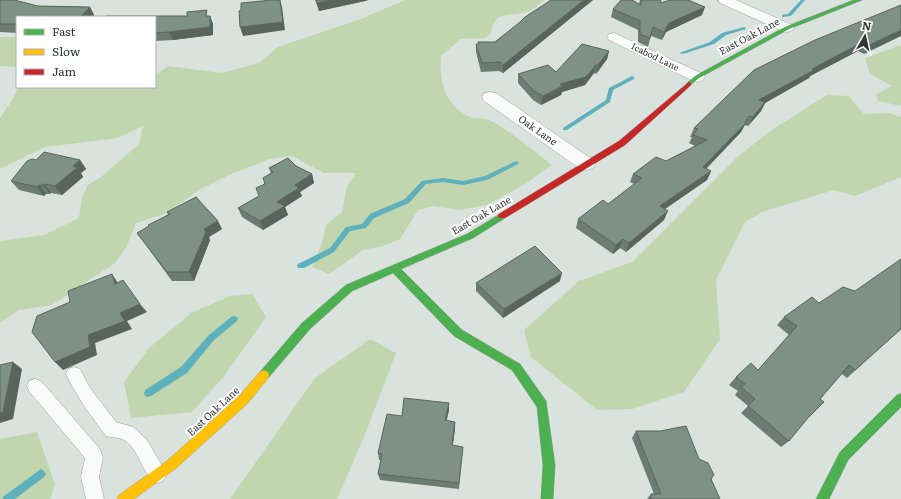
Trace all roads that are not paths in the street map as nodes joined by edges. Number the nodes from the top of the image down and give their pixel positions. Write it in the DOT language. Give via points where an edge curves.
graph roads {
  1 [pos="725,0"];
  2 [pos="859,0"];
  3 [pos="787,28"];
  4 [pos="614,37"];
  5 [pos="697,77"];
  6 [pos="490,97"];
  7 [pos="586,164"];
  8 [pos="394,268"];
  9 [pos="74,374"];
  10 [pos="35,386"];
  11 [pos="901,399"];
  12 [pos="158,474"];
  13 [pos="95,499"];
  14 [pos="123,499"];
  15 [pos="547,499"];
  16 [pos="822,499"];
  1 -- 3 [label="street"];
  2 -- 3 [label="street, East Oak Lane"];
  3 -- 5 [label="street, East Oak Lane"];
  4 -- 5 [label="street, Icabod Lane"];
  5 -- 7 [label="street, East Oak Lane" via="622,143"];
  6 -- 7 [label="street, Oak Lane"];
  7 -- 8 [label="street, East Oak Lane" via="470,236"];
  8 -- 12 [label="street, East Oak Lane" via="349,288 306,326 243,400"];
  8 -- 15 [label="street" via="458,333 516,367 542,405 549,464"];
  9 -- 12 [label="lane" via="84,393 112,430 126,432 133,437"];
  10 -- 13 [label="lane" via="94,455 90,475"];
  11 -- 16 [label="street" via="844,456"];
  12 -- 14 [label="street, East Oak Lane"];
}
